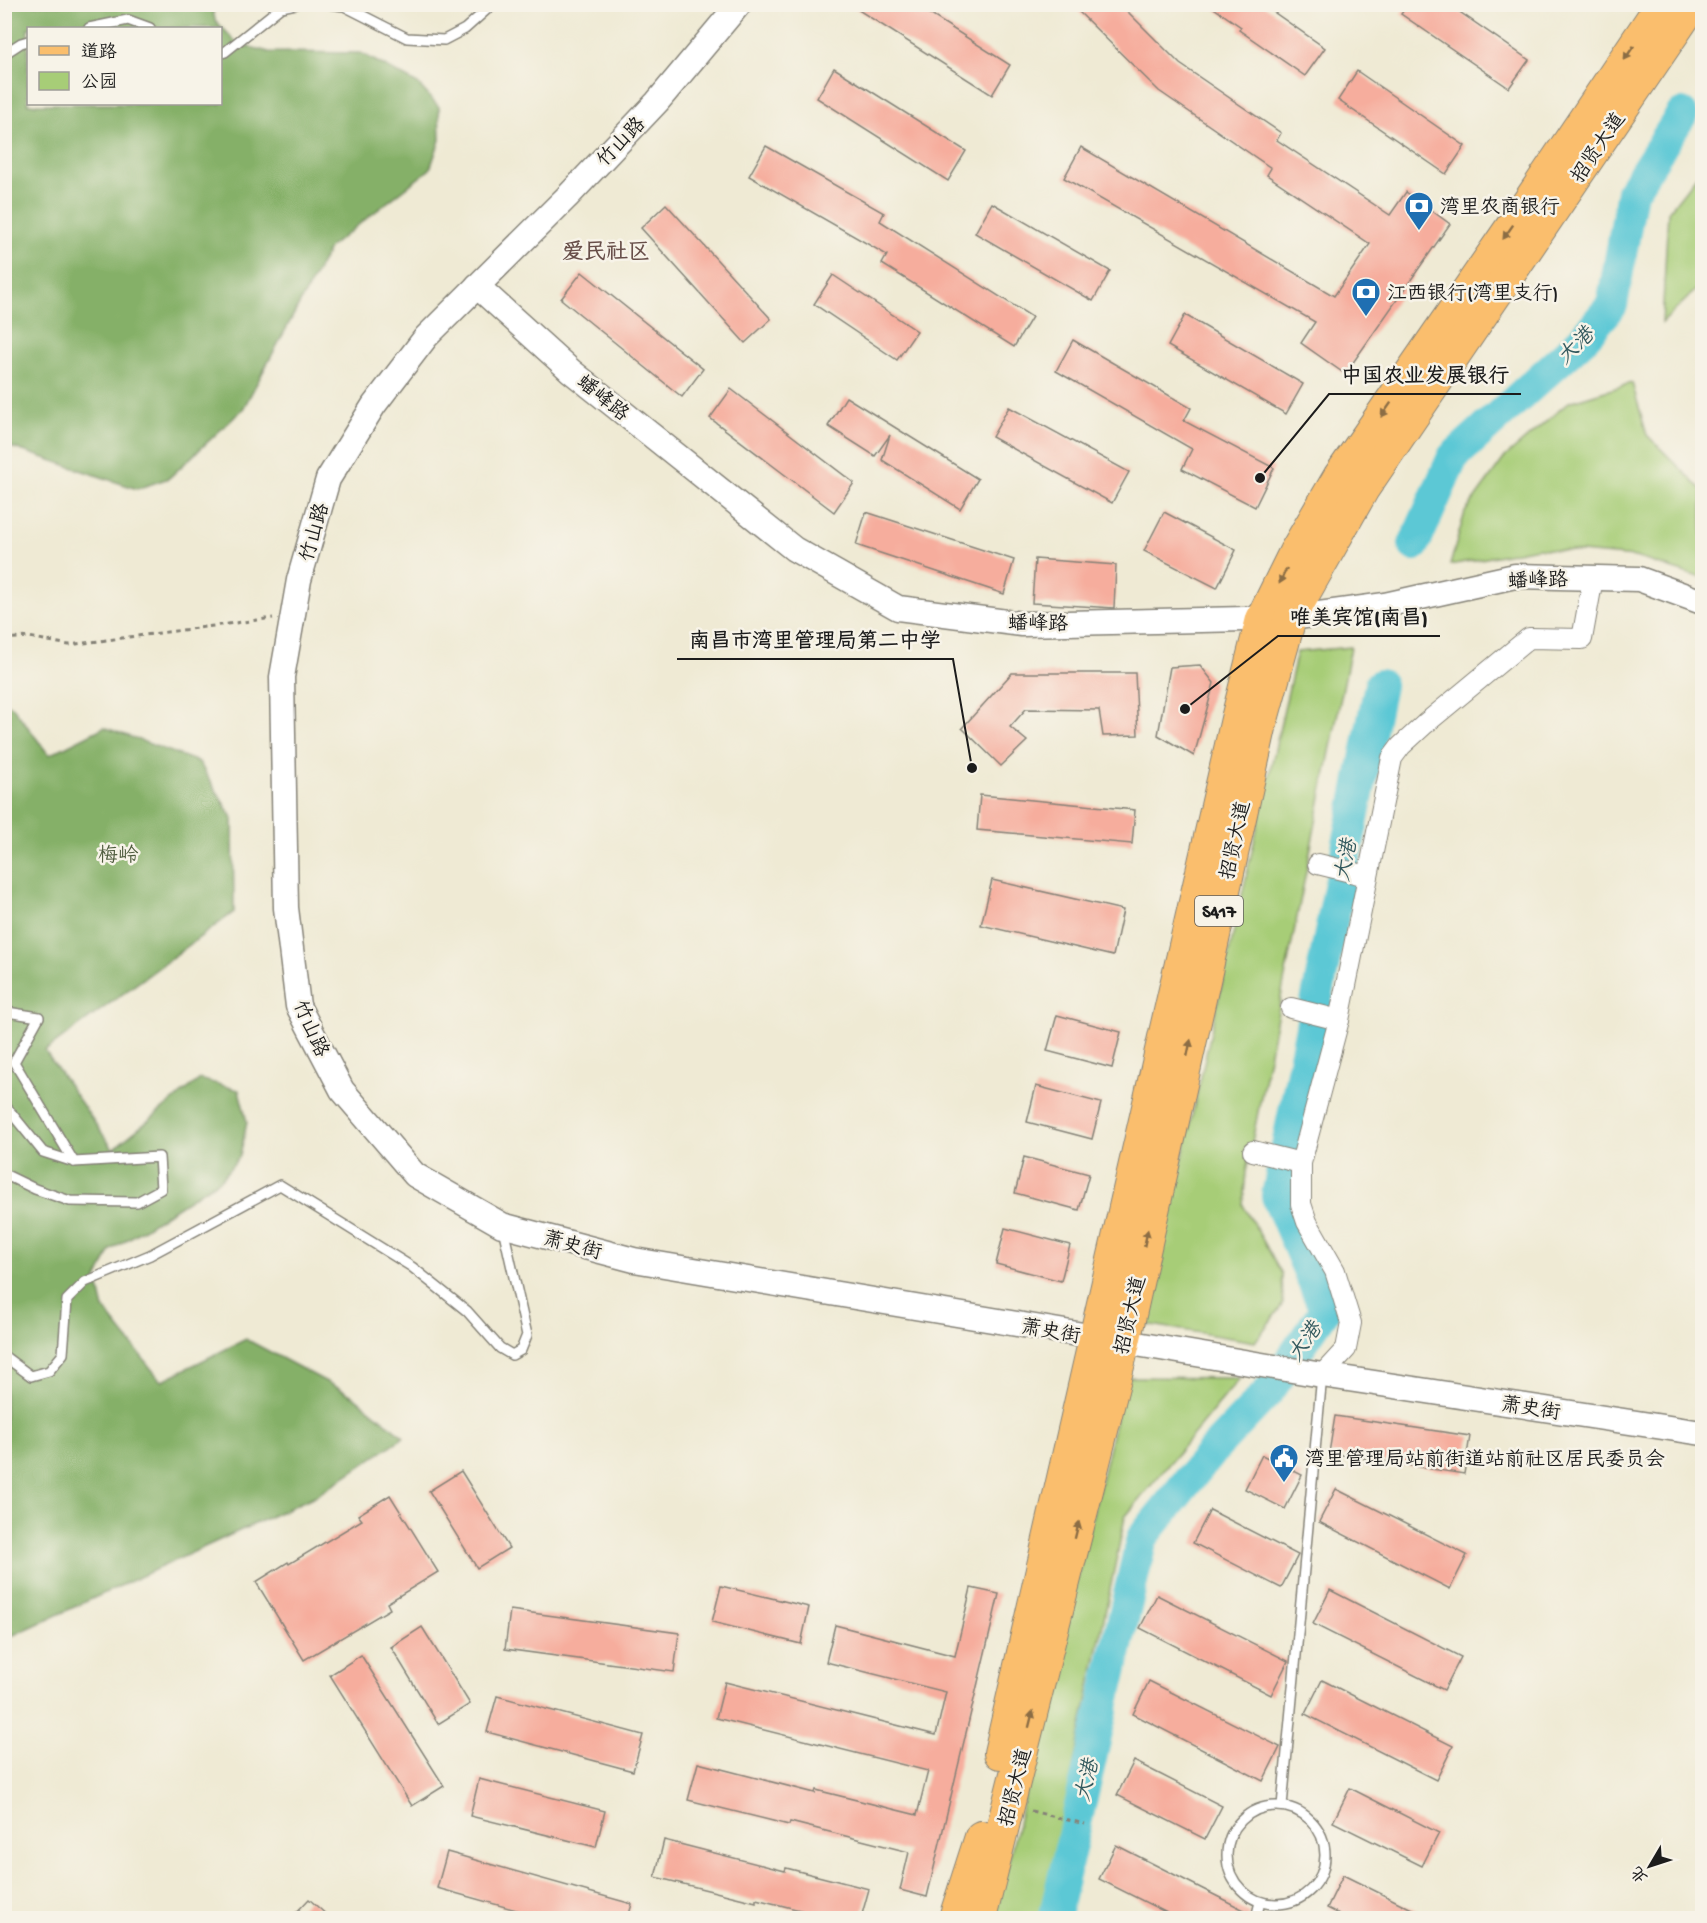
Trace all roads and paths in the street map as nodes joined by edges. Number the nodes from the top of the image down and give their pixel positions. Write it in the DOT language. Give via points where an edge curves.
graph roads {
  1 [pos="296,4"];
  2 [pos="329,4"];
  3 [pos="494,4"];
  4 [pos="739,4"];
  5 [pos="1662,4"];
  6 [pos="1693,4"];
  7 [pos="94,27"];
  8 [pos="147,27"];
  9 [pos="27,41"];
  10 [pos="222,53"];
  11 [pos="4,54"];
  12 [pos="477,286"];
  13 [pos="1593,578"];
  14 [pos="1702,602"];
  15 [pos="293,615"];
  16 [pos="1276,619"];
  17 [pos="4,639"];
  18 [pos="1318,864"];
  19 [pos="1367,876"];
  20 [pos="1291,1008"];
  21 [pos="4,1013"];
  22 [pos="1339,1020"];
  23 [pos="4,1104"];
  24 [pos="1253,1150"];
  25 [pos="74,1162"];
  26 [pos="1301,1163"];
  27 [pos="4,1174"];
  28 [pos="415,1175"];
  29 [pos="502,1225"];
  30 [pos="1110,1340"];
  31 [pos="4,1356"];
  32 [pos="1321,1375"];
  33 [pos="1702,1433"];
  34 [pos="1010,1805"];
  35 [pos="1282,1806"];
  36 [pos="1085,1824"];
  37 [pos="1260,1902"];
  38 [pos="955,1918"];
  39 [pos="980,1918"];
  40 [pos="1256,1918"];
  1 -- 10 [label="lane" via="281,7"];
  2 -- 3 [label="lane" via="344,6 407,38 444,40 465,29"];
  4 -- 12 [label="street, 竹山路" via="657,102"];
  5 -- 16 [label="main road, 招贤大道 / S417, one-way" via="1339,477 1295,552"];
  6 -- 16 [label="main road, 招贤大道 / S417"];
  7 -- 8 [label="lane" via="128,20"];
  9 -- 11 [label="lane"];
  12 -- 15 [label="street, 竹山路" via="426,337 374,405 328,479"];
  12 -- 16 [label="street, 蟠峰路" via="571,370 794,549 898,608 1022,624"];
  13 -- 14 [label="street, 蟠峰路" via="1639,579"];
  13 -- 16 [label="street, 蟠峰路" via="1515,576 1385,605"];
  13 -- 19 [label="street" via="1582,639 1529,638 1401,746 1392,758"];
  15 -- 17 [label="path" via="69,645 29,637"];
  15 -- 28 [label="street, 竹山路" via="282,677 286,908 298,1006 342,1090"];
  16 -- 30 [label="main road, 招贤大道 / S417" via="1260,723"];
  18 -- 19 [label="street"];
  19 -- 22 [label="street"];
  20 -- 22 [label="street"];
  21 -- 25 [label="lane" via="39,1017 14,1062"];
  22 -- 26 [label="street"];
  23 -- 25 [label="lane" via="43,1152"];
  24 -- 26 [label="street"];
  25 -- 27 [label="lane" via="159,1157 161,1189 137,1202 70,1201"];
  26 -- 32 [label="street" via="1300,1204 1306,1222 1335,1271 1351,1323 1346,1349"];
  28 -- 29 [label="street, 萧史街"];
  29 -- 30 [label="street, 萧史街" via="634,1260"];
  29 -- 31 [label="lane" via="527,1335 521,1350 512,1355 500,1348 467,1311 412,1267 280,1185 150,1255 85,1282 67,1300 63,1354 49,1371 31,1376"];
  30 -- 32 [label="street, 萧史街"];
  34 -- 30 [label="main road, 招贤大道 / S417, one-way"];
  30 -- 38 [label="main road, 招贤大道 / S417" via="979,1847"];
  32 -- 33 [label="street, 萧史街"];
  32 -- 35 [label="lane"];
  34 -- 36 [label="path"];
  34 -- 39 [label="main road, 招贤大道 / S417"];
  35 -- 37 [label="lane" via="1264,1807 1248,1815 1235,1827 1228,1844 1227,1862 1233,1879"];
  35 -- 37 [label="lane" via="1300,1812 1314,1823 1323,1839 1326,1857 1322,1875 1311,1890 1296,1900 1279,1904"];
  37 -- 40 [label="lane"];
}
